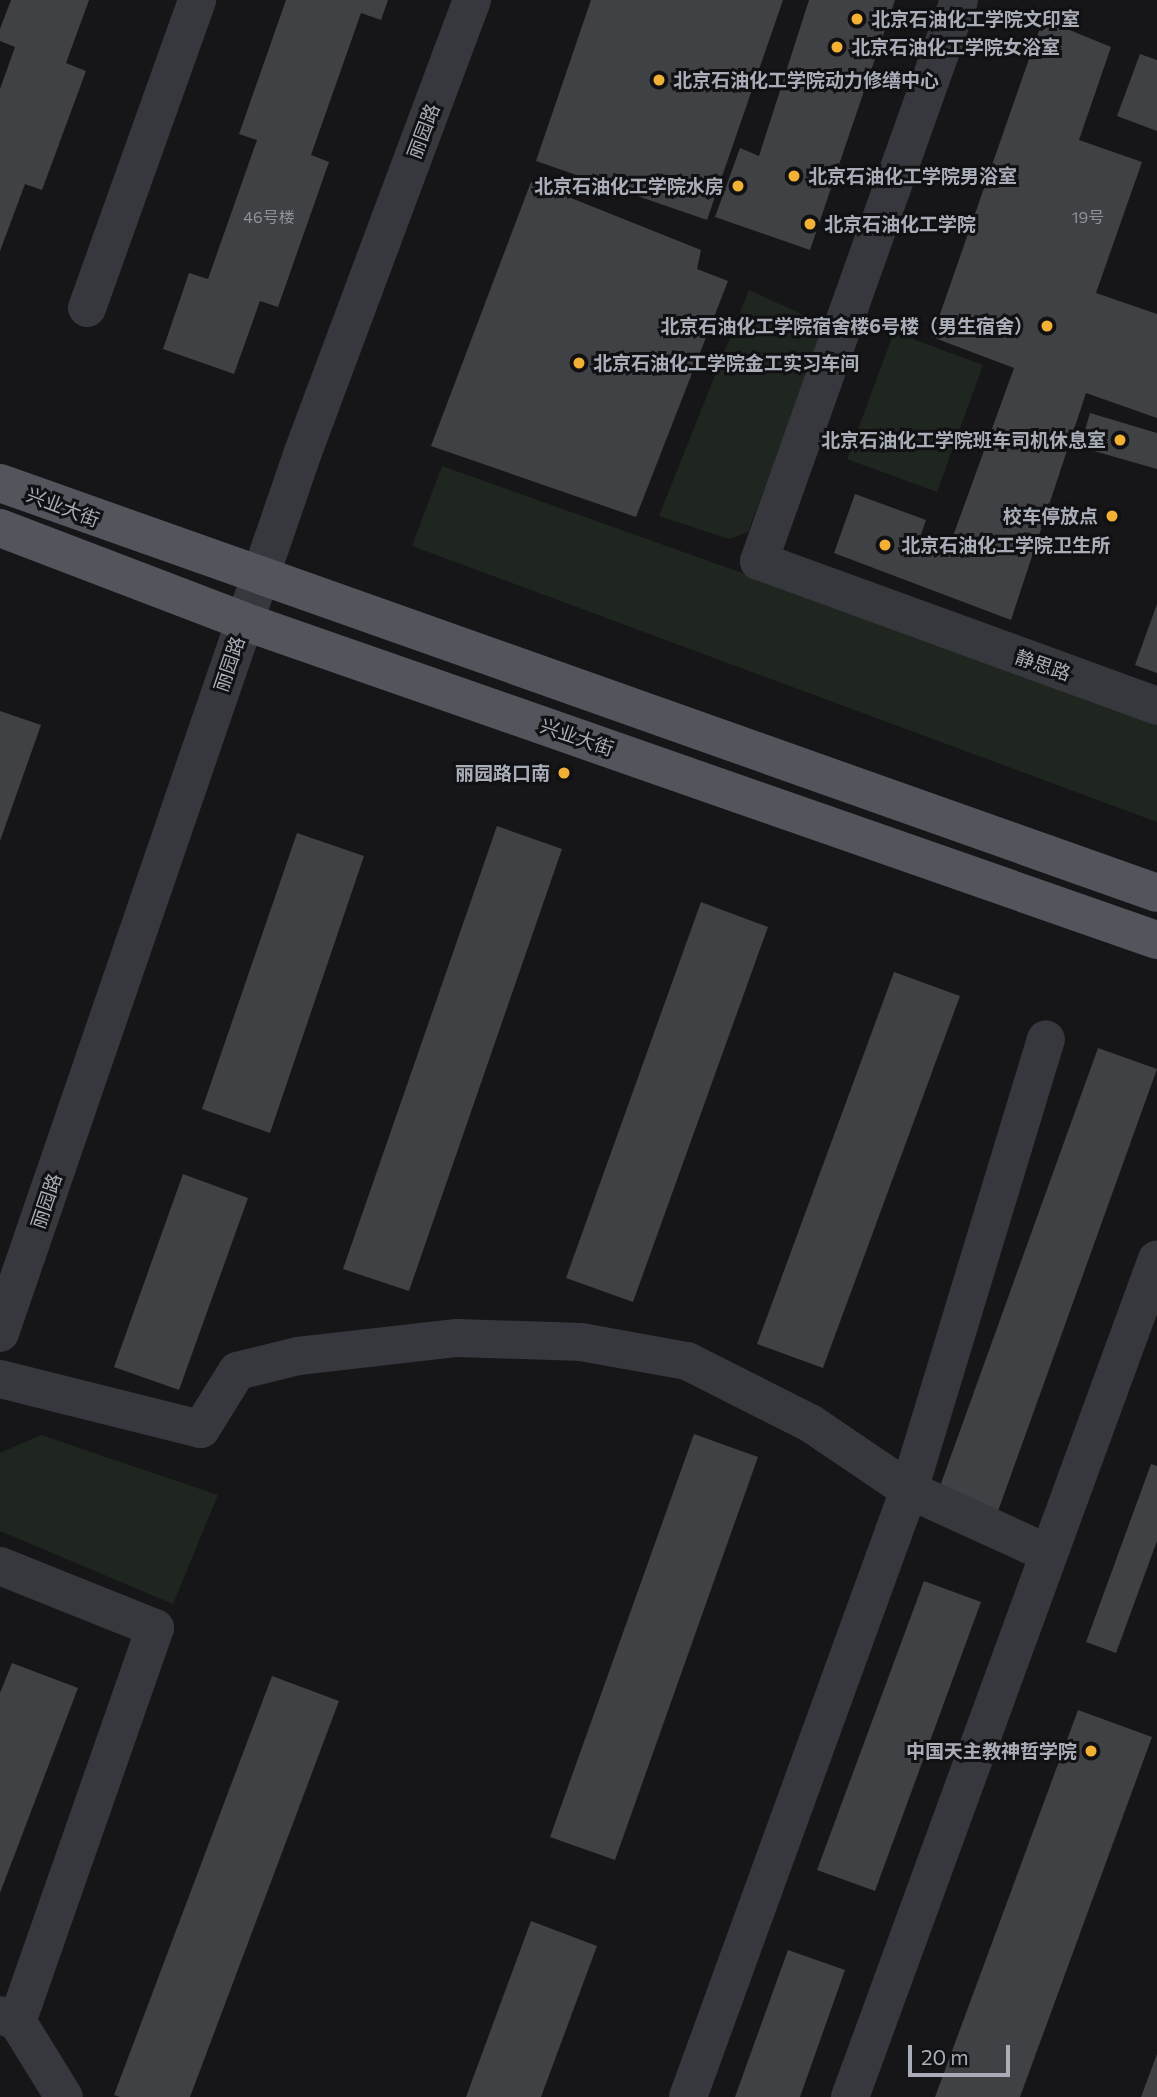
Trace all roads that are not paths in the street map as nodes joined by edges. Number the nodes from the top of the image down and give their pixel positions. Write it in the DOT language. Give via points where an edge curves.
graph roads {
  1 [pos="197,0"];
  2 [pos="472,0"];
  3 [pos="959,0"];
  4 [pos="87,308"];
  5 [pos="0,483"];
  6 [pos="0,528"];
  7 [pos="260,574"];
  8 [pos="243,621"];
  9 [pos="1157,706"];
  10 [pos="1157,893"];
  11 [pos="1157,940"];
  12 [pos="1046,1039"];
  13 [pos="15,1242"];
  14 [pos="1157,1259"];
  15 [pos="0,1333"];
  16 [pos="0,1379"];
  17 [pos="909,1490"];
  18 [pos="1045,1552"];
  19 [pos="0,1566"];
  20 [pos="9,2018"];
  21 [pos="64,2097"];
  22 [pos="688,2097"];
  23 [pos="850,2097"];
  1 -- 4 [label="street"];
  2 -- 7 [label="street, 丽园路"];
  3 -- 9 [label="street, 静思路" via="759,561"];
  5 -- 7 [label="main road, 兴业大街"];
  6 -- 8 [label="main road, 兴业大街"];
  7 -- 8 [label="street, 丽园路"];
  7 -- 10 [label="main road, 兴业大街"];
  8 -- 11 [label="main road, 兴业大街"];
  8 -- 13 [label="street, 丽园路"];
  12 -- 17 [label="street"];
  13 -- 15 [label="street, 丽园路"];
  14 -- 18 [label="street"];
  16 -- 17 [label="street" via="201,1429 237,1371 298,1356 457,1338 581,1342 687,1362 810,1423"];
  17 -- 18 [label="street"];
  17 -- 22 [label="street"];
  18 -- 23 [label="street"];
  19 -- 20 [label="street" via="155,1628"];
  20 -- 21 [label="street"];
}
